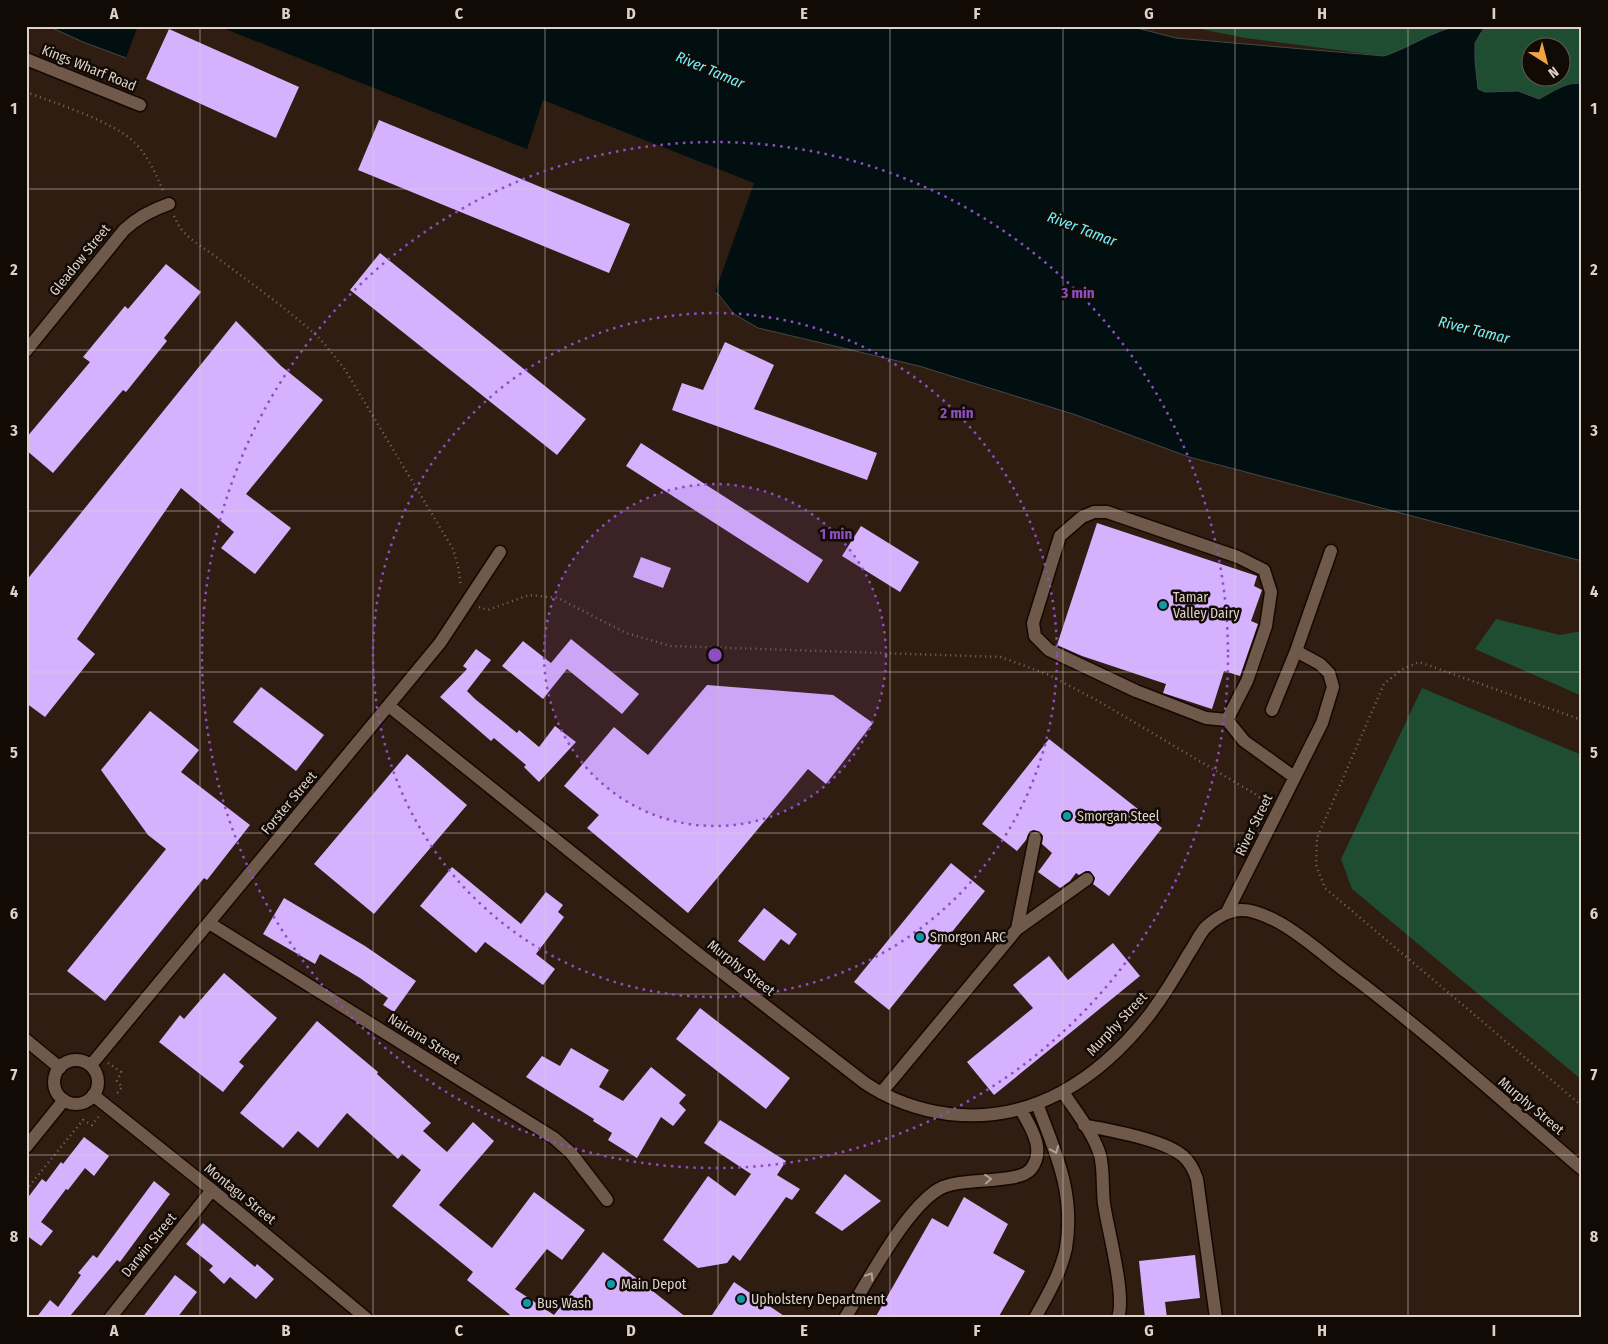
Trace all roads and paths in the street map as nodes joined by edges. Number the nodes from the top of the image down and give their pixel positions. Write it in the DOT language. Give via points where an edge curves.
graph roads {
  1 [pos="26,59"];
  2 [pos="26,92"];
  3 [pos="140,105"];
  4 [pos="169,204"];
  5 [pos="26,351"];
  6 [pos="1331,551"];
  7 [pos="500,552"];
  8 [pos="466,603"];
  9 [pos="1296,651"];
  10 [pos="389,706"];
  11 [pos="1272,710"];
  12 [pos="1227,720"];
  13 [pos="1582,720"];
  14 [pos="1294,778"];
  15 [pos="1278,811"];
  16 [pos="1035,838"];
  17 [pos="1087,879"];
  18 [pos="1227,912"];
  19 [pos="208,923"];
  20 [pos="1017,929"];
  21 [pos="26,1040"];
  22 [pos="91,1065"];
  23 [pos="60,1068"];
  24 [pos="1063,1092"];
  25 [pos="881,1093"];
  26 [pos="93,1096"];
  27 [pos="64,1100"];
  28 [pos="1037,1104"];
  29 [pos="1582,1106"];
  30 [pos="1021,1110"];
  31 [pos="1084,1125"];
  32 [pos="26,1147"];
  33 [pos="1582,1169"];
  34 [pos="212,1190"];
  35 [pos="607,1200"];
  36 [pos="360,1316"];
  37 [pos="110,1318"];
  38 [pos="844,1318"];
  39 [pos="1035,1318"];
  40 [pos="1118,1318"];
  41 [pos="1216,1318"];
  1 -- 3 [label="street, Kings Wharf Road"];
  2 -- 4 [label="path" via="124,134 143,152"];
  4 -- 5 [label="street, Gleadow Street" via="148,211 124,230"];
  4 -- 8 [label="path" via="178,226 188,238 308,328 344,368 453,549"];
  6 -- 9 [label="street"];
  7 -- 8 [label="street, Forster Street"];
  8 -- 10 [label="street, Forster Street" via="440,643"];
  8 -- 15 [label="path" via="488,610 528,595 558,598 626,633 671,646 1001,657 1048,675 1100,702"];
  9 -- 11 [label="street"];
  9 -- 14 [label="street, River Street" via="1320,664 1329,673 1333,687 1322,723"];
  10 -- 19 [label="street, Forster Street"];
  10 -- 25 [label="street, Murphy Street" via="692,949"];
  12 -- 12 [label="street" via="1247,681 1266,626 1271,592 1264,570 1238,557 1107,512 1094,512 1082,517 1060,536 1033,623 1035,636 1049,650 1136,691 1206,718"];
  12 -- 14 [label="street" via="1244,741"];
  13 -- 29 [label="path" via="1419,662 1402,670 1384,684 1380,693 1317,838 1316,865 1325,888"];
  14 -- 15 [label="street, River Street"];
  15 -- 18 [label="street, River Street"];
  16 -- 20 [label="street"];
  17 -- 20 [label="street"];
  18 -- 24 [label="street, Murphy Street" via="1205,928 1149,1015 1116,1052"];
  18 -- 33 [label="street, Murphy Street" via="1256,912 1281,924 1388,1004"];
  19 -- 22 [label="street, Forster Street"];
  19 -- 35 [label="street, Nairana Street" via="554,1138 571,1153"];
  20 -- 25 [label="street"];
  21 -- 23 [label="street"];
  22 -- 23 [label="street" via="78,1060 65,1063"];
  22 -- 26 [label="street" via="98,1076"];
  23 -- 27 [label="street" via="55,1088"];
  24 -- 28 [label="street, Murphy Street"];
  24 -- 31 [label="street"];
  25 -- 30 [label="street, Murphy Street" via="918,1109 960,1115 980,1116"];
  26 -- 27 [label="street" via="79,1103"];
  26 -- 34 [label="street, Montagu Street"];
  27 -- 32 [label="street"];
  28 -- 30 [label="street, Murphy Street"];
  28 -- 39 [label="street, one-way" via="1058,1159 1066,1190 1068,1222 1066,1249 1052,1287"];
  38 -- 30 [label="street, one-way" via="899,1231 922,1203 940,1189 962,1181 1017,1178 1029,1172 1038,1156 1037,1145"];
  31 -- 40 [label="street" via="1102,1166 1104,1204 1119,1287"];
  31 -- 41 [label="street" via="1169,1148 1183,1156 1193,1168 1198,1179"];
  34 -- 36 [label="street, Montagu Street"];
  34 -- 37 [label="street, Darwin Street"];
}
